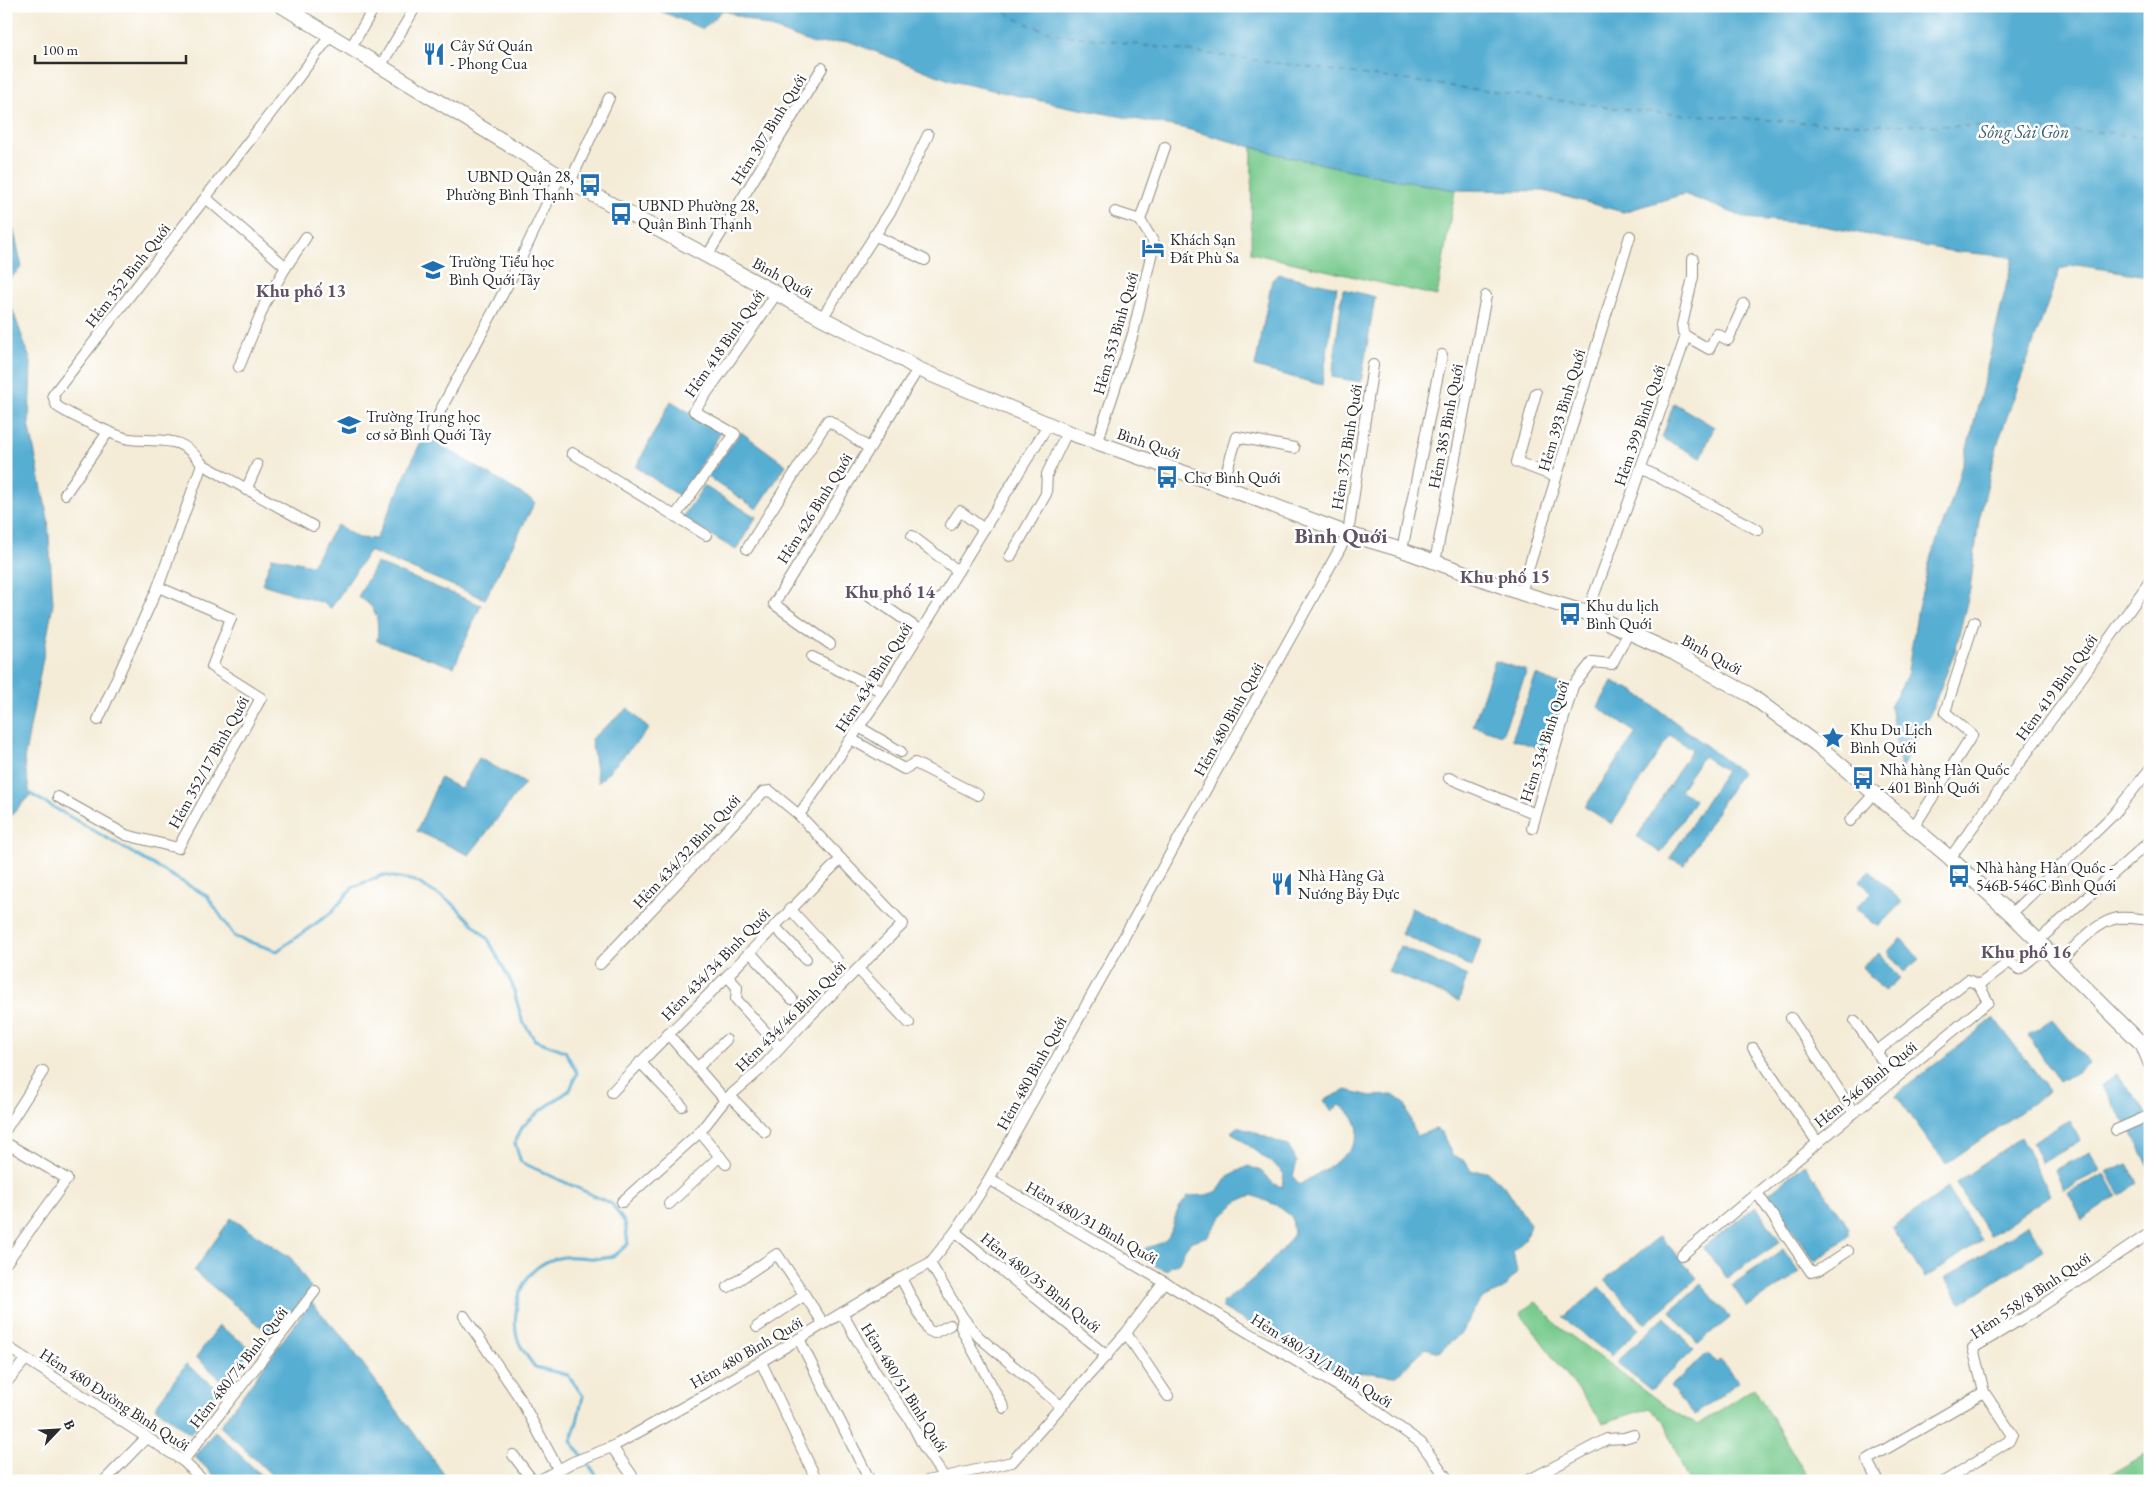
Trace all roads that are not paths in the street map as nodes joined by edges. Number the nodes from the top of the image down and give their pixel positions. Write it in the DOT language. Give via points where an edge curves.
graph roads {
  1 [pos="282,6"];
  2 [pos="375,6"];
  3 [pos="416,6"];
  4 [pos="330,35"];
  5 [pos="352,47"];
  6 [pos="380,67"];
  7 [pos="822,68"];
  8 [pos="609,98"];
  9 [pos="928,134"];
  10 [pos="1165,147"];
  11 [pos="565,179"];
  12 [pos="206,198"];
  13 [pos="1115,212"];
  14 [pos="1140,220"];
  15 [pos="874,235"];
  16 [pos="1630,236"];
  17 [pos="306,237"];
  18 [pos="707,256"];
  19 [pos="1693,259"];
  20 [pos="924,260"];
  21 [pos="286,267"];
  22 [pos="777,293"];
  23 [pos="1486,296"];
  24 [pos="1744,304"];
  25 [pos="822,318"];
  26 [pos="1686,336"];
  27 [pos="1442,355"];
  28 [pos="1373,364"];
  29 [pos="239,367"];
  30 [pos="918,369"];
  31 [pos="1536,393"];
  32 [pos="1048,425"];
  33 [pos="108,432"];
  34 [pos="432,432"];
  35 [pos="1067,432"];
  36 [pos="1097,443"];
  37 [pos="869,448"];
  38 [pos="1294,448"];
  39 [pos="572,453"];
  40 [pos="202,464"];
  41 [pos="257,465"];
  42 [pos="1641,468"];
  43 [pos="1556,477"];
  44 [pos="1222,486"];
  45 [pos="246,490"];
  46 [pos="64,494"];
  47 [pos="676,516"];
  48 [pos="951,525"];
  49 [pos="313,526"];
  50 [pos="984,529"];
  51 [pos="1758,530"];
  52 [pos="1348,534"];
  53 [pos="706,535"];
  54 [pos="912,536"];
  55 [pos="747,549"];
  56 [pos="1402,550"];
  57 [pos="1010,557"];
  58 [pos="1435,562"];
  59 [pos="958,571"];
  60 [pos="2150,581"];
  61 [pos="158,587"];
  62 [pos="857,587"];
  63 [pos="1521,593"];
  64 [pos="1587,613"];
  65 [pos="1974,622"];
  66 [pos="921,631"];
  67 [pos="1629,632"];
  68 [pos="830,644"];
  69 [pos="812,657"];
  70 [pos="883,692"];
  71 [pos="98,720"];
  72 [pos="860,727"];
  73 [pos="851,739"];
  74 [pos="901,752"];
  75 [pos="2150,769"];
  76 [pos="1449,778"];
  77 [pos="1874,794"];
  78 [pos="978,795"];
  79 [pos="58,797"];
  80 [pos="1536,814"];
  81 [pos="799,815"];
  82 [pos="1850,821"];
  83 [pos="1532,828"];
  84 [pos="1913,828"];
  85 [pos="2150,840"];
  86 [pos="1950,858"];
  87 [pos="841,859"];
  88 [pos="790,909"];
  89 [pos="2011,914"];
  90 [pos="2150,920"];
  91 [pos="774,926"];
  92 [pos="2042,944"];
  93 [pos="750,952"];
  94 [pos="806,959"];
  95 [pos="837,960"];
  96 [pos="2060,961"];
  97 [pos="600,964"];
  98 [pos="858,969"];
  99 [pos="727,976"];
  100 [pos="1979,986"];
  101 [pos="792,999"];
  102 [pos="1791,1018"];
  103 [pos="1855,1021"];
  104 [pos="909,1023"];
  105 [pos="668,1034"];
  106 [pos="726,1040"];
  107 [pos="2144,1042"];
  108 [pos="780,1048"];
  109 [pos="1753,1048"];
  110 [pos="1876,1052"];
  111 [pos="640,1062"];
  112 [pos="698,1067"];
  113 [pos="2150,1067"];
  114 [pos="43,1071"];
  115 [pos="1895,1079"];
  116 [pos="612,1092"];
  117 [pos="728,1098"];
  118 [pos="682,1106"];
  119 [pos="1854,1113"];
  120 [pos="2150,1114"];
  121 [pos="2120,1128"];
  122 [pos="6,1130"];
  123 [pos="700,1132"];
  124 [pos="765,1132"];
  125 [pos="6,1143"];
  126 [pos="1818,1143"];
  127 [pos="989,1179"];
  128 [pos="1757,1193"];
  129 [pos="622,1202"];
  130 [pos="670,1204"];
  131 [pos="955,1232"];
  132 [pos="2150,1232"];
  133 [pos="1848,1250"];
  134 [pos="1682,1255"];
  135 [pos="6,1263"];
  136 [pos="930,1263"];
  137 [pos="901,1278"];
  138 [pos="1164,1282"];
  139 [pos="728,1287"];
  140 [pos="316,1291"];
  141 [pos="805,1295"];
  142 [pos="842,1313"];
  143 [pos="464,1316"];
  144 [pos="963,1318"];
  145 [pos="824,1324"];
  146 [pos="950,1325"];
  147 [pos="757,1327"];
  148 [pos="1126,1333"];
  149 [pos="798,1339"];
  150 [pos="6,1346"];
  151 [pos="1107,1356"];
  152 [pos="26,1359"];
  153 [pos="761,1362"];
  154 [pos="6,1383"];
  155 [pos="1984,1392"];
  156 [pos="1168,1396"];
  157 [pos="1062,1406"];
  158 [pos="1004,1408"];
  159 [pos="1634,1435"];
  160 [pos="147,1438"];
  161 [pos="612,1446"];
  162 [pos="513,1455"];
  163 [pos="183,1461"];
  164 [pos="558,1469"];
  165 [pos="944,1477"];
  166 [pos="104,1481"];
  167 [pos="204,1481"];
  168 [pos="533,1481"];
  169 [pos="538,1481"];
  170 [pos="636,1481"];
  171 [pos="817,1481"];
  172 [pos="870,1481"];
  173 [pos="927,1481"];
  174 [pos="1449,1481"];
  175 [pos="1527,1481"];
  176 [pos="1872,1481"];
  177 [pos="1945,1481"];
  1 -- 4 [label="main road, Bình Quới"];
  2 -- 5 [label="street"];
  3 -- 6 [label="street"];
  4 -- 5 [label="main road, Bình Quới"];
  4 -- 12 [label="street, Hẻm 352 Bình Quới"];
  5 -- 6 [label="main road, Bình Quới"];
  6 -- 11 [label="main road, Bình Quới"];
  7 -- 18 [label="street, Hẻm 307 Bình Quới"];
  8 -- 11 [label="street"];
  9 -- 15 [label="street" via="898,199"];
  10 -- 14 [label="street"];
  11 -- 18 [label="main road, Bình Quới"];
  11 -- 34 [label="street" via="441,409"];
  12 -- 21 [label="street"];
  12 -- 33 [label="street, Hẻm 352 Bình Quới" via="53,395 57,405"];
  13 -- 14 [label="street"];
  14 -- 36 [label="street, Hẻm 353 Bình Quới" via="1154,243 1133,334"];
  15 -- 20 [label="street"];
  15 -- 25 [label="street"];
  16 -- 43 [label="street, Hẻm 393 Bình Quới"];
  17 -- 21 [label="street"];
  18 -- 22 [label="main road, Bình Quới"];
  19 -- 26 [label="street" via="1693,277 1682,326"];
  21 -- 29 [label="street" via="266,301"];
  22 -- 25 [label="main road, Bình Quới"];
  22 -- 47 [label="street, Hẻm 418 Bình Quới" via="694,411 735,434"];
  23 -- 58 [label="street, Hẻm 385 Bình Quới"];
  24 -- 26 [label="street" via="1728,340 1717,334 1709,349"];
  25 -- 30 [label="main road, Bình Quới"];
  26 -- 42 [label="street, Hẻm 399 Bình Quới"];
  27 -- 56 [label="street"];
  28 -- 52 [label="street, Hẻm 375 Bình Quới"];
  30 -- 32 [label="main road, Bình Quới"];
  30 -- 37 [label="street, Hẻm 426 Bình Quới"];
  31 -- 43 [label="street" via="1517,462"];
  32 -- 35 [label="main road, Bình Quới"];
  32 -- 50 [label="street, Hẻm 434 Bình Quới"];
  33 -- 40 [label="street, Hẻm 352 Bình Quới" via="129,440 168,440 192,450"];
  33 -- 46 [label="street"];
  35 -- 36 [label="main road, Bình Quới"];
  35 -- 57 [label="street" via="1048,474 1046,494"];
  36 -- 44 [label="main road, Bình Quới"];
  37 -- 55 [label="street" via="828,420"];
  37 -- 68 [label="street, Hẻm 426 Bình Quới" via="774,604"];
  38 -- 44 [label="street" via="1236,437"];
  39 -- 47 [label="street"];
  40 -- 45 [label="street, Hẻm 352 Bình Quới"];
  40 -- 61 [label="street"];
  41 -- 45 [label="street"];
  42 -- 51 [label="street"];
  42 -- 64 [label="street, Hẻm 399 Bình Quới"];
  43 -- 63 [label="street, Hẻm 393 Bình Quới"];
  44 -- 52 [label="main road, Bình Quới"];
  45 -- 49 [label="street, Hẻm 352 Bình Quới"];
  47 -- 53 [label="street"];
  48 -- 50 [label="street" via="960,511"];
  50 -- 59 [label="street, Hẻm 434 Bình Quới"];
  52 -- 56 [label="main road, Bình Quới"];
  52 -- 127 [label="street, Hẻm 480 Bình Quới"];
  54 -- 59 [label="street"];
  56 -- 58 [label="main road, Bình Quới"];
  58 -- 63 [label="main road, Bình Quới"];
  59 -- 66 [label="street, Hẻm 434 Bình Quới"];
  60 -- 86 [label="street, Hẻm 419 Bình Quới"];
  61 -- 71 [label="street"];
  61 -- 79 [label="street, Hẻm 352/17 Bình Quới" via="231,618 212,667 261,698 178,848 126,835"];
  62 -- 66 [label="street"];
  63 -- 64 [label="main road, Bình Quới"];
  64 -- 67 [label="main road, Bình Quới"];
  65 -- 84 [label="street" via="1945,712 1972,735"];
  66 -- 70 [label="street, Hẻm 434 Bình Quới"];
  67 -- 77 [label="main road, Bình Quới" via="1750,695 1816,744"];
  67 -- 80 [label="street, Hẻm 534 Bình Quới" via="1612,664 1592,662 1573,686"];
  69 -- 70 [label="street"];
  70 -- 72 [label="street, Hẻm 434 Bình Quới"];
  72 -- 73 [label="street, Hẻm 434 Bình Quới"];
  72 -- 74 [label="street"];
  73 -- 78 [label="street" via="904,769 915,763"];
  73 -- 81 [label="street, Hẻm 434 Bình Quới"];
  75 -- 89 [label="street" via="2113,815"];
  76 -- 80 [label="street"];
  77 -- 82 [label="street"];
  77 -- 84 [label="main road, Bình Quới"];
  80 -- 83 [label="street, Hẻm 534 Bình Quới"];
  81 -- 87 [label="street"];
  81 -- 97 [label="street, Hẻm 434/32 Bình Quới" via="770,791 763,792"];
  84 -- 86 [label="main road, Bình Quới"];
  85 -- 92 [label="street"];
  86 -- 89 [label="main road, Bình Quới"];
  87 -- 88 [label="street, Hẻm 434/34 Bình Quới"];
  87 -- 98 [label="street, Hẻm 434/46 Bình Quới" via="903,924"];
  88 -- 91 [label="street, Hẻm 434/34 Bình Quới"];
  88 -- 95 [label="street"];
  89 -- 92 [label="main road, Bình Quới"];
  90 -- 96 [label="street" via="2121,918 2109,921"];
  91 -- 93 [label="street, Hẻm 434/34 Bình Quới"];
  91 -- 94 [label="street"];
  92 -- 96 [label="main road, Bình Quới"];
  92 -- 100 [label="street" via="2019,969 2009,962"];
  93 -- 99 [label="street, Hẻm 434/34 Bình Quới"];
  93 -- 101 [label="street"];
  96 -- 107 [label="main road, Bình Quới"];
  98 -- 104 [label="street"];
  98 -- 108 [label="street, Hẻm 434/46 Bình Quới"];
  99 -- 105 [label="street, Hẻm 434/34 Bình Quới"];
  99 -- 108 [label="street" via="737,987 736,999"];
  100 -- 110 [label="street" via="1968,980"];
  100 -- 115 [label="street, Hẻm 546 Bình Quới" via="1988,1002"];
  102 -- 119 [label="street"];
  103 -- 110 [label="street"];
  105 -- 111 [label="street, Hẻm 434/34 Bình Quới"];
  105 -- 112 [label="street"];
  106 -- 112 [label="street"];
  107 -- 113 [label="street"];
  108 -- 117 [label="street, Hẻm 434/46 Bình Quới"];
  109 -- 126 [label="street"];
  110 -- 115 [label="street"];
  111 -- 116 [label="street, Hẻm 434/34 Bình Quới"];
  111 -- 118 [label="street"];
  112 -- 117 [label="street"];
  114 -- 122 [label="street"];
  115 -- 119 [label="street, Hẻm 546 Bình Quới"];
  117 -- 123 [label="street, Hẻm 434/46 Bình Quới"];
  117 -- 124 [label="street"];
  119 -- 126 [label="street, Hẻm 546 Bình Quới"];
  120 -- 121 [label="street"];
  123 -- 129 [label="street, Hẻm 434/46 Bình Quới"];
  123 -- 130 [label="street" via="723,1160"];
  125 -- 135 [label="street" via="67,1179"];
  126 -- 128 [label="street, Hẻm 546 Bình Quới"];
  127 -- 131 [label="street, Hẻm 480 Bình Quới"];
  127 -- 138 [label="street, Hẻm 480/31 Bình Quới"];
  128 -- 133 [label="street" via="1811,1272"];
  128 -- 134 [label="street, Hẻm 546 Bình Quới"];
  131 -- 136 [label="street, Hẻm 480 Bình Quới"];
  131 -- 151 [label="street, Hẻm 480/35 Bình Quới"];
  132 -- 155 [label="street, Hẻm 558/8 Bình Quới" via="2033,1312 1973,1348"];
  136 -- 137 [label="street, Hẻm 480 Bình Quới"];
  136 -- 144 [label="street"];
  137 -- 142 [label="street, Hẻm 480 Bình Quới"];
  137 -- 146 [label="street" via="928,1330 934,1333"];
  138 -- 148 [label="street, Hẻm 480/31 Bình Quới"];
  138 -- 174 [label="street, Hẻm 480/31/1 Bình Quới" via="1363,1401 1421,1442"];
  139 -- 141 [label="street" via="777,1254"];
  140 -- 163 [label="street, Hẻm 480/74 Bình Quới"];
  141 -- 145 [label="street"];
  141 -- 147 [label="street"];
  142 -- 145 [label="street, Hẻm 480 Bình Quới"];
  142 -- 165 [label="street, Hẻm 480/51 Bình Quới" via="876,1373 910,1420"];
  143 -- 164 [label="street" via="521,1400"];
  144 -- 157 [label="street" via="979,1337"];
  144 -- 158 [label="street" via="963,1332"];
  145 -- 149 [label="street, Hẻm 480 Bình Quới"];
  148 -- 151 [label="street, Hẻm 480/31 Bình Quới"];
  148 -- 156 [label="street"];
  149 -- 153 [label="street, Hẻm 480 Bình Quới"];
  149 -- 172 [label="street"];
  150 -- 152 [label="street, Hẻm 480 Đường Bình Quới"];
  151 -- 157 [label="street, Hẻm 480/31 Bình Quới"];
  152 -- 154 [label="street"];
  152 -- 160 [label="street, Hẻm 480 Đường Bình Quới"];
  153 -- 161 [label="street, Hẻm 480 Bình Quới"];
  153 -- 171 [label="street"];
  155 -- 176 [label="street" via="1867,1460 1876,1478"];
  155 -- 177 [label="street, Hẻm 558/8 Bình Quới" via="2012,1434 2009,1441"];
  157 -- 165 [label="street, Hẻm 480/31 Bình Quới" via="1012,1462"];
  159 -- 175 [label="street" via="1607,1439"];
  160 -- 163 [label="street, Hẻm 480 Đường Bình Quới"];
  160 -- 166 [label="street"];
  161 -- 164 [label="street, Hẻm 480 Bình Quới"];
  161 -- 170 [label="street"];
  162 -- 168 [label="street"];
  163 -- 167 [label="street, Hẻm 480 Đường Bình Quới"];
  164 -- 169 [label="street"];
  165 -- 173 [label="street"];
}
